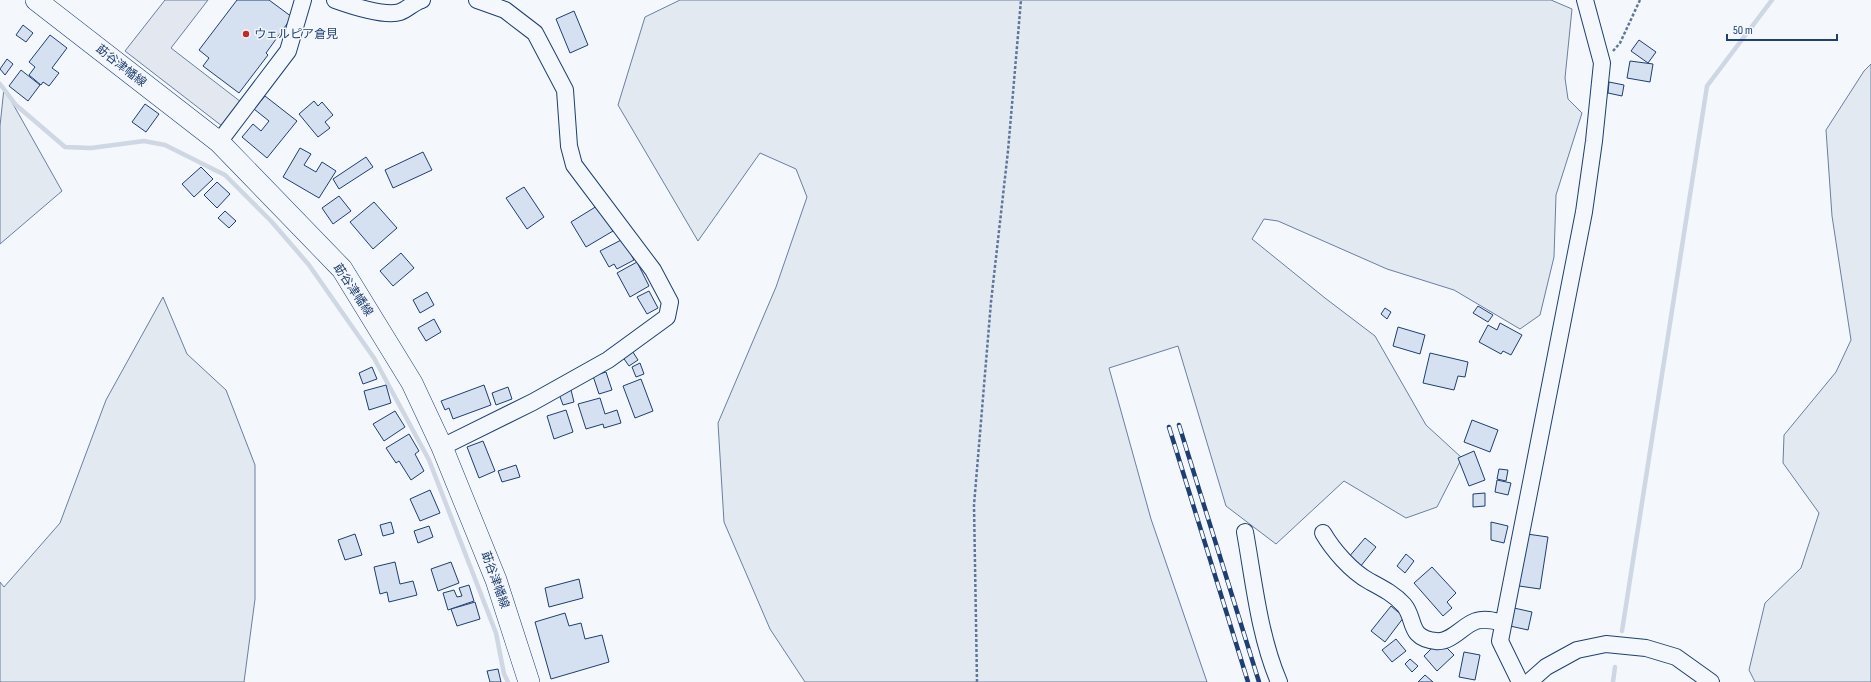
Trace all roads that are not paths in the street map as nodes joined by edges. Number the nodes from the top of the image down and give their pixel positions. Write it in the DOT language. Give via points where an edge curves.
graph roads {
  1 [pos="36,0"];
  2 [pos="303,0"];
  3 [pos="335,0"];
  4 [pos="422,0"];
  5 [pos="477,0"];
  6 [pos="1586,0"];
  7 [pos="219,142"];
  8 [pos="442,447"];
  9 [pos="1245,532"];
  10 [pos="1323,533"];
  11 [pos="1503,623"];
  12 [pos="529,682"];
  13 [pos="1279,682"];
  14 [pos="1520,682"];
  15 [pos="1529,682"];
  16 [pos="1711,682"];
  1 -- 7 [label="main road, 莇谷津幡線"];
  2 -- 7 [label="street" via="288,51"];
  3 -- 4 [label="street" via="376,11 399,12"];
  5 -- 8 [label="street" via="505,10 535,33 566,90 569,146 574,165 653,270 670,302 667,317 608,360 533,402"];
  6 -- 11 [label="street" via="1602,63 1595,134 1584,212"];
  7 -- 8 [label="main road, 莇谷津幡線" via="342,269 412,383"];
  8 -- 12 [label="main road, 莇谷津幡線" via="496,580"];
  9 -- 13 [label="street" via="1262,631"];
  10 -- 11 [label="street" via="1341,557 1365,578 1390,592 1405,606 1411,624 1424,638 1445,641 1477,621"];
  11 -- 14 [label="street" via="1500,641"];
  15 -- 16 [label="street" via="1546,667 1577,650 1606,644 1646,648 1676,657"];
}
